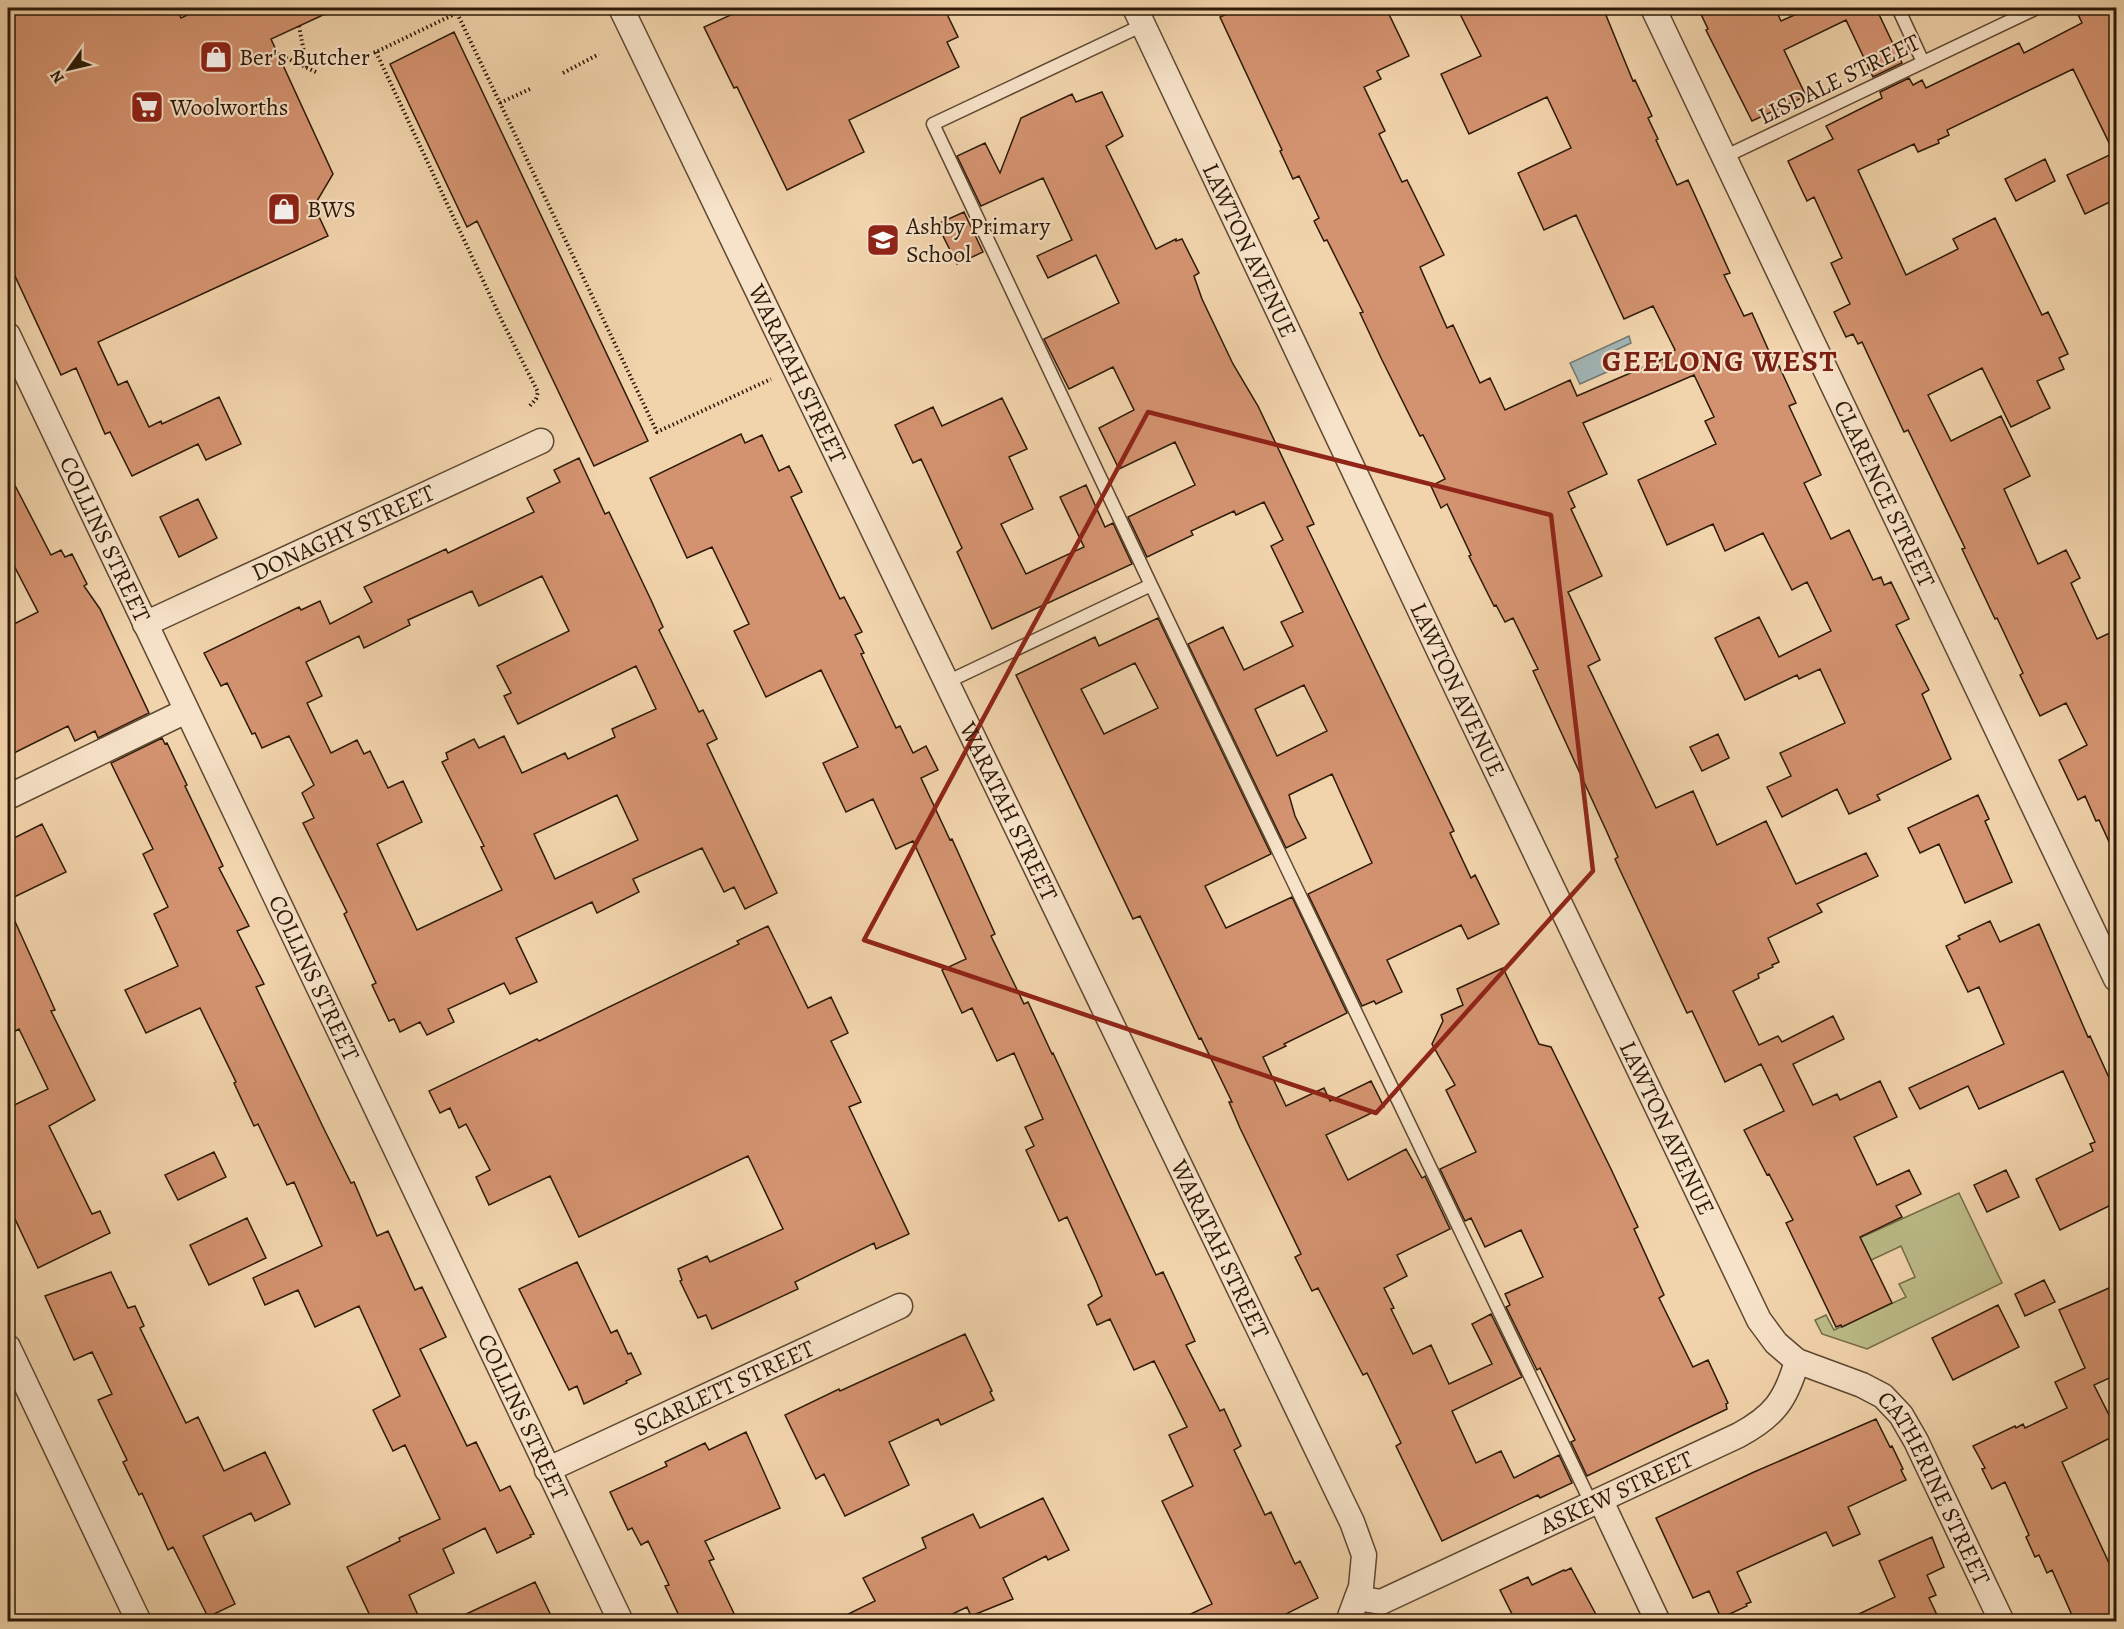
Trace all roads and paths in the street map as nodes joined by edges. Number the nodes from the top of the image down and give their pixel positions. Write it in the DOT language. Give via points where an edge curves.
graph roads {
  1 [pos="464,8"];
  2 [pos="621,8"];
  3 [pos="1653,8"];
  4 [pos="1898,8"];
  5 [pos="2037,8"];
  6 [pos="457,13"];
  7 [pos="1139,16"];
  8 [pos="298,26"];
  9 [pos="376,52"];
  10 [pos="278,54"];
  11 [pos="599,54"];
  12 [pos="352,59"];
  13 [pos="1923,62"];
  14 [pos="307,68"];
  15 [pos="318,73"];
  16 [pos="563,73"];
  17 [pos="532,88"];
  18 [pos="500,103"];
  19 [pos="1724,157"];
  20 [pos="8,335"];
  21 [pos="795,368"];
  22 [pos="528,408"];
  23 [pos="541,441"];
  24 [pos="1151,585"];
  25 [pos="145,624"];
  26 [pos="947,682"];
  27 [pos="186,711"];
  28 [pos="8,797"];
  29 [pos="2116,979"];
  30 [pos="900,1305"];
  31 [pos="8,1347"];
  32 [pos="1797,1361"];
  33 [pos="548,1470"];
  34 [pos="1596,1503"];
  35 [pos="1357,1598"];
  36 [pos="139,1622"];
  37 [pos="621,1622"];
  38 [pos="1348,1622"];
  39 [pos="1658,1622"];
  40 [pos="2002,1622"];
  1 -- 6 [label="path"];
  2 -- 21 [label="street, WARATAH STREET"];
  3 -- 19 [label="street, CLARENCE STREET"];
  4 -- 13 [label="lane"];
  5 -- 13 [label="lane, LISDALE STREET"];
  6 -- 9 [label="path"];
  6 -- 18 [label="path"];
  7 -- 24 [label="lane" via="933,124"];
  7 -- 32 [label="street, LAWTON AVENUE" via="1759,1320 1776,1343"];
  8 -- 14 [label="path"];
  9 -- 12 [label="path"];
  9 -- 22 [label="path" via="538,392"];
  10 -- 14 [label="path"];
  11 -- 16 [label="path"];
  13 -- 19 [label="lane, LISDALE STREET"];
  14 -- 15 [label="path"];
  17 -- 18 [label="path"];
  18 -- 21 [label="path" via="657,432"];
  19 -- 29 [label="street, CLARENCE STREET"];
  20 -- 25 [label="street, COLLINS STREET"];
  21 -- 26 [label="street, WARATAH STREET"];
  23 -- 25 [label="street, DONAGHY STREET"];
  24 -- 26 [label="lane"];
  24 -- 34 [label="lane"];
  25 -- 27 [label="street, COLLINS STREET"];
  26 -- 35 [label="street, WARATAH STREET" via="1352,1522 1364,1555"];
  27 -- 28 [label="street"];
  27 -- 33 [label="street, COLLINS STREET"];
  30 -- 33 [label="street, SCARLETT STREET"];
  31 -- 36 [label="street"];
  32 -- 34 [label="street, ASKEW STREET" via="1790,1385 1763,1422"];
  32 -- 40 [label="street, CATHERINE STREET" via="1862,1384 1883,1396 1901,1415"];
  33 -- 37 [label="street, COLLINS STREET"];
  34 -- 35 [label="street, ASKEW STREET" via="1381,1602"];
  34 -- 39 [label="street"];
  35 -- 38 [label="street, WARATAH STREET"];
}
